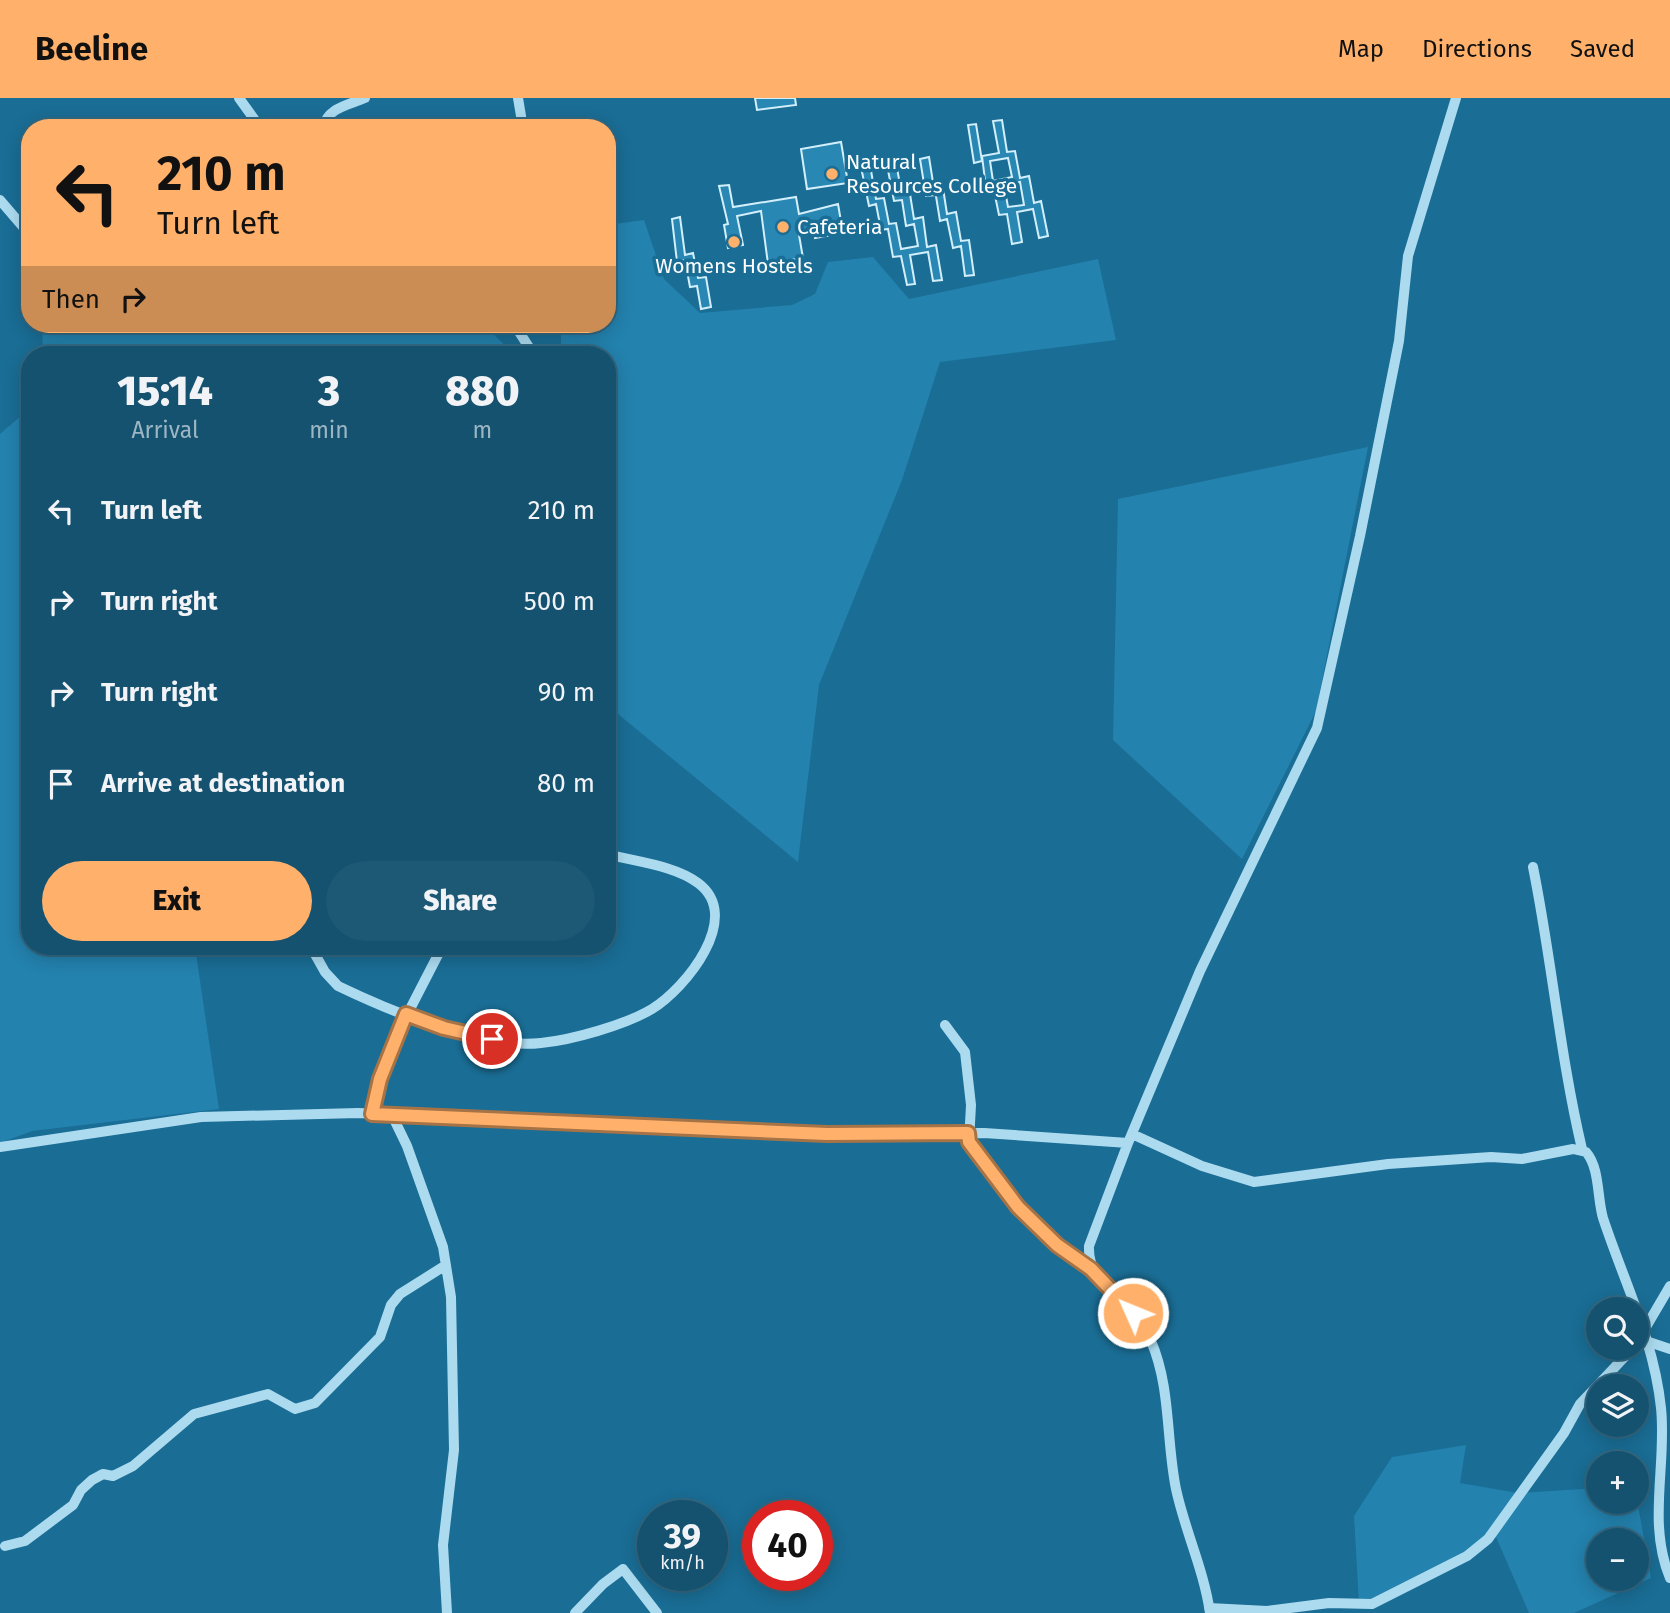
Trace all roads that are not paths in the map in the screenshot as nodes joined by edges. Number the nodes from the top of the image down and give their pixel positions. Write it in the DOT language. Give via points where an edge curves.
graph roads {
  1 [pos="239,98"];
  2 [pos="365,98"];
  3 [pos="518,98"];
  4 [pos="1456,98"];
  5 [pos="254,119"];
  6 [pos="325,119"];
  7 [pos="522,119"];
  8 [pos="0,200"];
  9 [pos="21,224"];
  10 [pos="616,857"];
  11 [pos="1532,867"];
  12 [pos="316,955"];
  13 [pos="438,955"];
  14 [pos="406,1014"];
  15 [pos="944,1026"];
  16 [pos="372,1114"];
  17 [pos="392,1115"];
  18 [pos="968,1133"];
  19 [pos="1130,1139"];
  20 [pos="0,1147"];
  21 [pos="1582,1149"];
  22 [pos="446,1265"];
  23 [pos="1091,1269"];
  24 [pos="1670,1286"];
  25 [pos="1633,1297"];
  26 [pos="1649,1322"];
  27 [pos="1649,1342"];
  28 [pos="1670,1349"];
  29 [pos="1622,1360"];
  30 [pos="1666,1408"];
  31 [pos="5,1546"];
  32 [pos="1670,1577"];
  33 [pos="1210,1610"];
  34 [pos="447,1613"];
  35 [pos="575,1613"];
  36 [pos="657,1613"];
  1 -- 5 [label="street"];
  2 -- 6 [label="street" via="334,110"];
  3 -- 7 [label="street"];
  4 -- 19 [label="street" via="1408,256 1399,341 1317,728 1200,971"];
  8 -- 9 [label="street"];
  10 -- 14 [label="street" via="683,874 707,894 714,915 710,942 668,997 628,1020 541,1043 516,1044 468,1034"];
  11 -- 21 [label="street" via="1547,937 1567,1085"];
  12 -- 14 [label="street" via="338,986"];
  13 -- 14 [label="street"];
  14 -- 16 [label="street" via="380,1079"];
  15 -- 18 [label="street" via="965,1052 971,1105"];
  16 -- 17 [label="street"];
  16 -- 20 [label="street" via="201,1117"];
  17 -- 18 [label="street" via="827,1134"];
  17 -- 22 [label="street" via="421,1181"];
  18 -- 19 [label="street"];
  18 -- 23 [label="street" via="969,1142 1018,1207 1057,1245"];
  19 -- 21 [label="street" via="1254,1182 1388,1164 1522,1159"];
  19 -- 23 [label="street" via="1089,1246"];
  21 -- 25 [label="street" via="1592,1161 1602,1216"];
  22 -- 31 [label="street" via="400,1294 391,1305 380,1337 315,1402 295,1409 268,1394 194,1413 133,1466 92,1480 73,1505 25,1541"];
  22 -- 34 [label="street" via="451,1297 454,1450 443,1545"];
  23 -- 33 [label="street" via="1141,1322 1156,1354 1180,1505"];
  24 -- 26 [label="street"];
  27 -- 28 [label="street"];
  27 -- 30 [label="street"];
  29 -- 33 [label="street" via="1580,1404 1488,1539 1467,1556 1372,1604"];
  30 -- 32 [label="street" via="1659,1541"];
  35 -- 36 [label="street" via="623,1569"];
}
